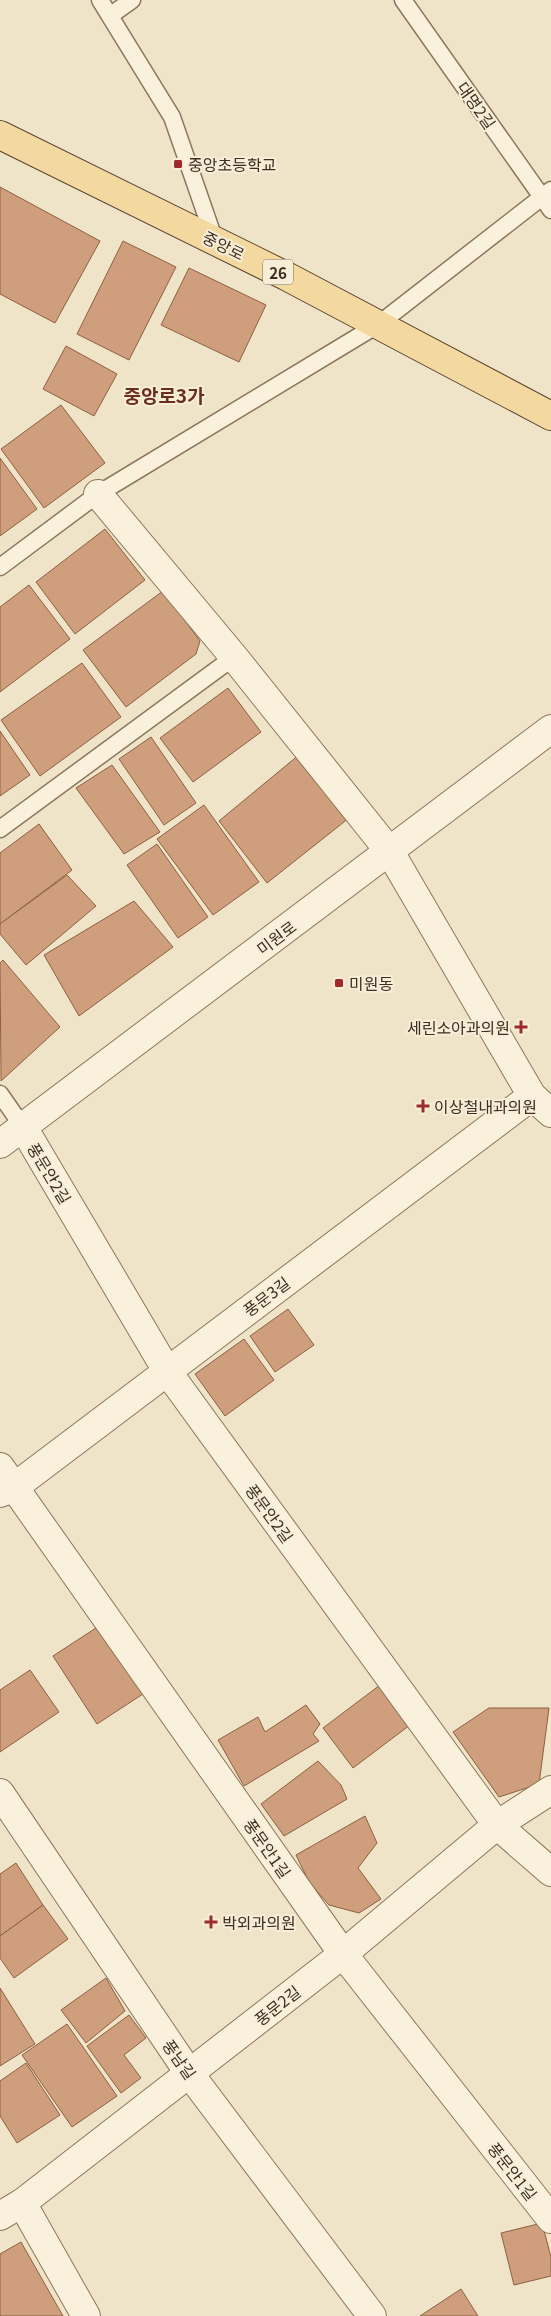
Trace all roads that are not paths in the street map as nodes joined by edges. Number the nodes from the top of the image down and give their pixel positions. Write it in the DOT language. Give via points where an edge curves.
graph roads {
  1 [pos="100,0"];
  2 [pos="132,0"];
  3 [pos="403,0"];
  4 [pos="111,15"];
  5 [pos="0,135"];
  6 [pos="548,199"];
  7 [pos="215,241"];
  8 [pos="379,324"];
  9 [pos="551,416"];
  10 [pos="98,494"];
  11 [pos="0,567"];
  12 [pos="234,657"];
  13 [pos="551,729"];
  14 [pos="0,829"];
  15 [pos="390,852"];
  16 [pos="0,1094"];
  17 [pos="541,1105"];
  18 [pos="23,1127"];
  19 [pos="0,1144"];
  20 [pos="167,1371"];
  21 [pos="4,1483"];
  22 [pos="551,1790"];
  23 [pos="0,1793"];
  24 [pos="497,1825"];
  25 [pos="551,1872"];
  26 [pos="343,1954"];
  27 [pos="189,2073"];
  28 [pos="11,2209"];
  29 [pos="551,2219"];
  30 [pos="86,2316"];
  31 [pos="372,2316"];
  1 -- 4 [label="lane"];
  2 -- 4 [label="lane"];
  3 -- 6 [label="lane, 대명2길"];
  4 -- 7 [label="lane" via="172,117"];
  5 -- 7 [label="main road, 중앙로 / 26"];
  6 -- 8 [label="lane"];
  7 -- 8 [label="main road, 중앙로 / 26"];
  8 -- 9 [label="main road, 중앙로 / 26"];
  8 -- 10 [label="lane"];
  10 -- 11 [label="lane"];
  10 -- 12 [label="street"];
  12 -- 14 [label="lane"];
  12 -- 15 [label="street"];
  13 -- 15 [label="street, 미원로"];
  15 -- 17 [label="street"];
  15 -- 18 [label="street, 미원로"];
  16 -- 18 [label="lane"];
  17 -- 20 [label="street, 풍문3길"];
  18 -- 19 [label="street, 미원로"];
  18 -- 20 [label="street, 풍문안2길"];
  20 -- 21 [label="street, 풍문3길"];
  20 -- 24 [label="street, 풍문안2길"];
  21 -- 26 [label="street, 풍문안1길"];
  22 -- 24 [label="street, 풍문2길"];
  23 -- 27 [label="street, 풍남길"];
  24 -- 25 [label="street, 풍문안2길"];
  24 -- 26 [label="street, 풍문2길"];
  26 -- 27 [label="street, 풍문2길"];
  26 -- 29 [label="street, 풍문안1길"];
  27 -- 28 [label="street, 풍문2길"];
  27 -- 31 [label="street, 풍남길"];
  28 -- 30 [label="street"];
}
